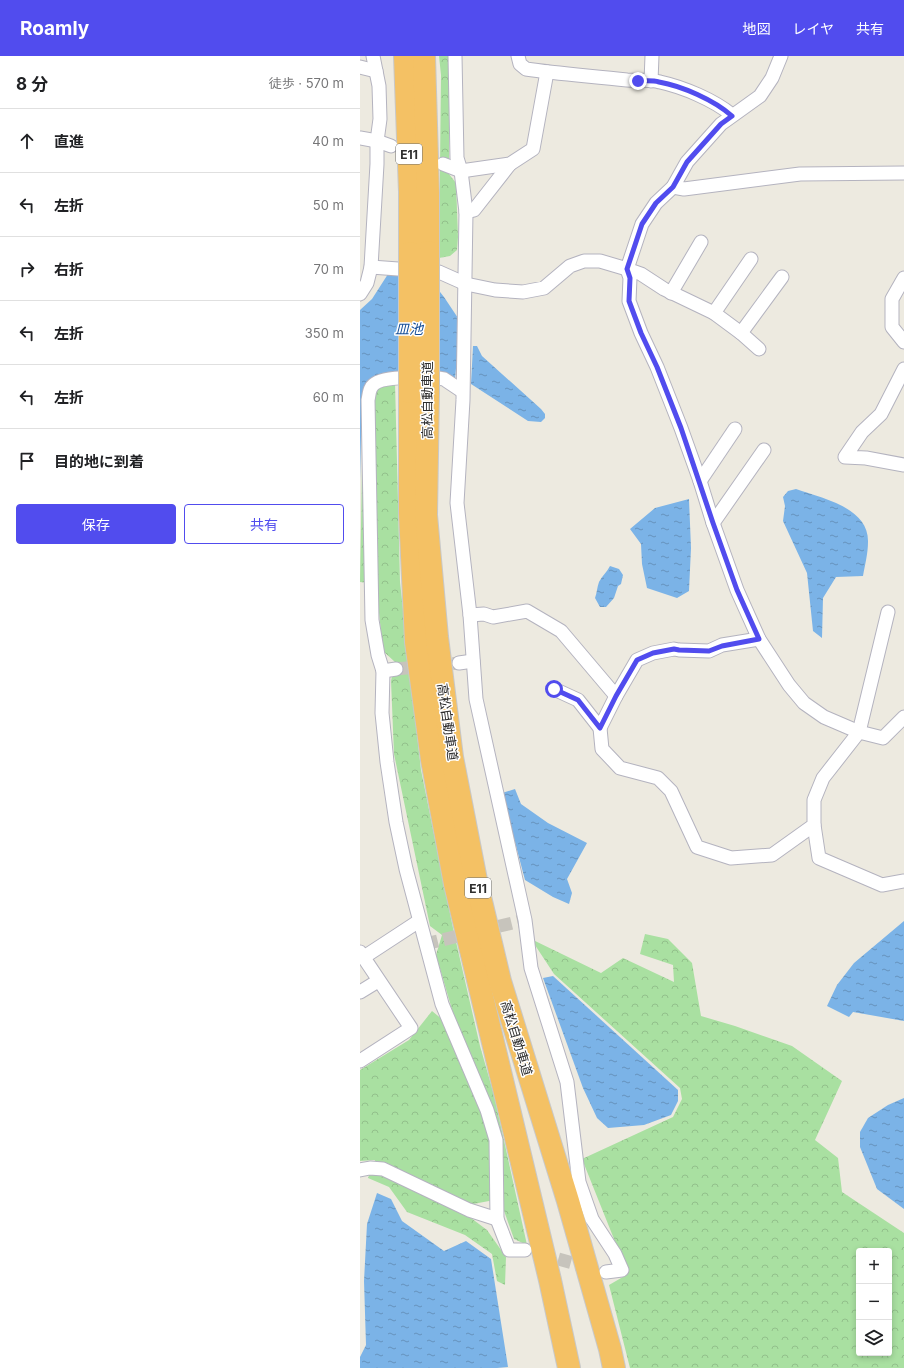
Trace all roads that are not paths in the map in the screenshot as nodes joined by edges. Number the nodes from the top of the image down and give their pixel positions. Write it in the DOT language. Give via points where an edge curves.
graph roads {
  1 [pos="373,56"];
  2 [pos="405,56"];
  3 [pos="424,56"];
  4 [pos="455,56"];
  5 [pos="518,56"];
  6 [pos="652,56"];
  7 [pos="781,56"];
  8 [pos="360,66"];
  9 [pos="376,71"];
  10 [pos="547,72"];
  11 [pos="651,81"];
  12 [pos="732,116"];
  13 [pos="360,138"];
  14 [pos="377,141"];
  15 [pos="391,146"];
  16 [pos="443,164"];
  17 [pos="510,164"];
  18 [pos="461,171"];
  19 [pos="904,173"];
  20 [pos="673,187"];
  21 [pos="466,212"];
  22 [pos="701,242"];
  23 [pos="419,253"];
  24 [pos="751,259"];
  25 [pos="371,267"];
  26 [pos="627,269"];
  27 [pos="782,277"];
  28 [pos="904,278"];
  29 [pos="466,284"];
  30 [pos="671,293"];
  31 [pos="360,294"];
  32 [pos="714,313"];
  33 [pos="741,333"];
  34 [pos="904,342"];
  35 [pos="759,349"];
  36 [pos="904,369"];
  37 [pos="462,391"];
  38 [pos="419,393"];
  39 [pos="735,429"];
  40 [pos="764,450"];
  41 [pos="904,464"];
  42 [pos="700,481"];
  43 [pos="713,523"];
  44 [pos="888,612"];
  45 [pos="470,615"];
  46 [pos="759,639"];
  47 [pos="473,661"];
  48 [pos="459,663"];
  49 [pos="554,689"];
  50 [pos="616,696"];
  51 [pos="904,717"];
  52 [pos="600,728"];
  53 [pos="859,732"];
  54 [pos="814,825"];
  55 [pos="904,881"];
  56 [pos="419,921"];
  57 [pos="362,954"];
  58 [pos="378,981"];
  59 [pos="360,992"];
  60 [pos="360,1061"];
  61 [pos="360,1170"];
  62 [pos="497,1219"];
  63 [pos="525,1250"];
  64 [pos="606,1272"];
  65 [pos="569,1368"];
  66 [pos="614,1368"];
  1 -- 9 [label="street"];
  2 -- 23 [label="highway, 高松自動車道 / E11" via="410,192"];
  3 -- 23 [label="highway, 高松自動車道 / E11" via="428,177"];
  4 -- 18 [label="street" via="457,158"];
  5 -- 10 [label="street" via="520,64 526,69"];
  6 -- 11 [label="street"];
  7 -- 12 [label="street" via="772,78 760,96"];
  8 -- 9 [label="street"];
  9 -- 14 [label="street" via="380,119"];
  10 -- 11 [label="street"];
  10 -- 17 [label="street" via="533,149"];
  11 -- 12 [label="street" via="681,88 725,109"];
  12 -- 20 [label="street" via="721,124 687,162"];
  13 -- 14 [label="street"];
  14 -- 15 [label="street"];
  14 -- 25 [label="street"];
  16 -- 18 [label="street"];
  17 -- 18 [label="street"];
  17 -- 21 [label="street" via="474,210"];
  18 -- 21 [label="street"];
  19 -- 20 [label="street" via="800,174 684,189"];
  20 -- 26 [label="street" via="656,203 642,224"];
  21 -- 29 [label="street"];
  22 -- 30 [label="street"];
  23 -- 38 [label="highway, 高松自動車道 / E11, bridge"];
  24 -- 32 [label="street"];
  25 -- 29 [label="street" via="439,272"];
  25 -- 31 [label="street" via="367,283"];
  26 -- 29 [label="street" via="600,261 584,261 570,266 544,288 523,292"];
  26 -- 30 [label="street" via="641,274"];
  26 -- 42 [label="street" via="630,278 629,301 660,374"];
  27 -- 33 [label="street"];
  28 -- 34 [label="street" via="892,299 892,327"];
  29 -- 37 [label="street"];
  30 -- 32 [label="street"];
  32 -- 33 [label="street"];
  33 -- 35 [label="street"];
  36 -- 41 [label="street" via="881,414 862,432 845,457"];
  37 -- 45 [label="street" via="457,503"];
  37 -- 56 [label="street" via="444,379 396,378 379,380 371,387 368,400 371,592 378,655 389,670 382,713 401,849"];
  38 -- 65 [label="highway, 高松自動車道 / E11" via="410,513 416,642 432,760 455,884"];
  38 -- 66 [label="highway, 高松自動車道 / E11" via="437,637 452,757 476,880 500,981 568,1201"];
  39 -- 42 [label="street"];
  40 -- 43 [label="street"];
  42 -- 43 [label="street"];
  43 -- 46 [label="street" via="737,590"];
  44 -- 53 [label="street"];
  45 -- 47 [label="street"];
  45 -- 50 [label="street" via="484,614 492,617 527,612 562,631"];
  46 -- 50 [label="street" via="709,651 674,649 653,653 637,660"];
  46 -- 53 [label="street" via="804,703 824,717"];
  47 -- 48 [label="street"];
  47 -- 64 [label="street" via="476,699 525,920 531,968 567,1082 579,1182 592,1219 615,1254 622,1270"];
  49 -- 52 [label="street" via="578,700"];
  50 -- 52 [label="street"];
  51 -- 53 [label="street" via="883,738"];
  52 -- 54 [label="street" via="602,749 620,768 658,778 671,791 697,847 731,858 772,855"];
  53 -- 54 [label="street" via="823,778 814,800"];
  54 -- 55 [label="street" via="819,858 882,884"];
  56 -- 57 [label="street"];
  56 -- 62 [label="street" via="442,1004 487,1110 496,1140"];
  57 -- 58 [label="street"];
  58 -- 59 [label="street"];
  58 -- 60 [label="street" via="412,1028"];
  61 -- 62 [label="street" via="383,1169 469,1210"];
  62 -- 63 [label="street" via="509,1250"];
}
